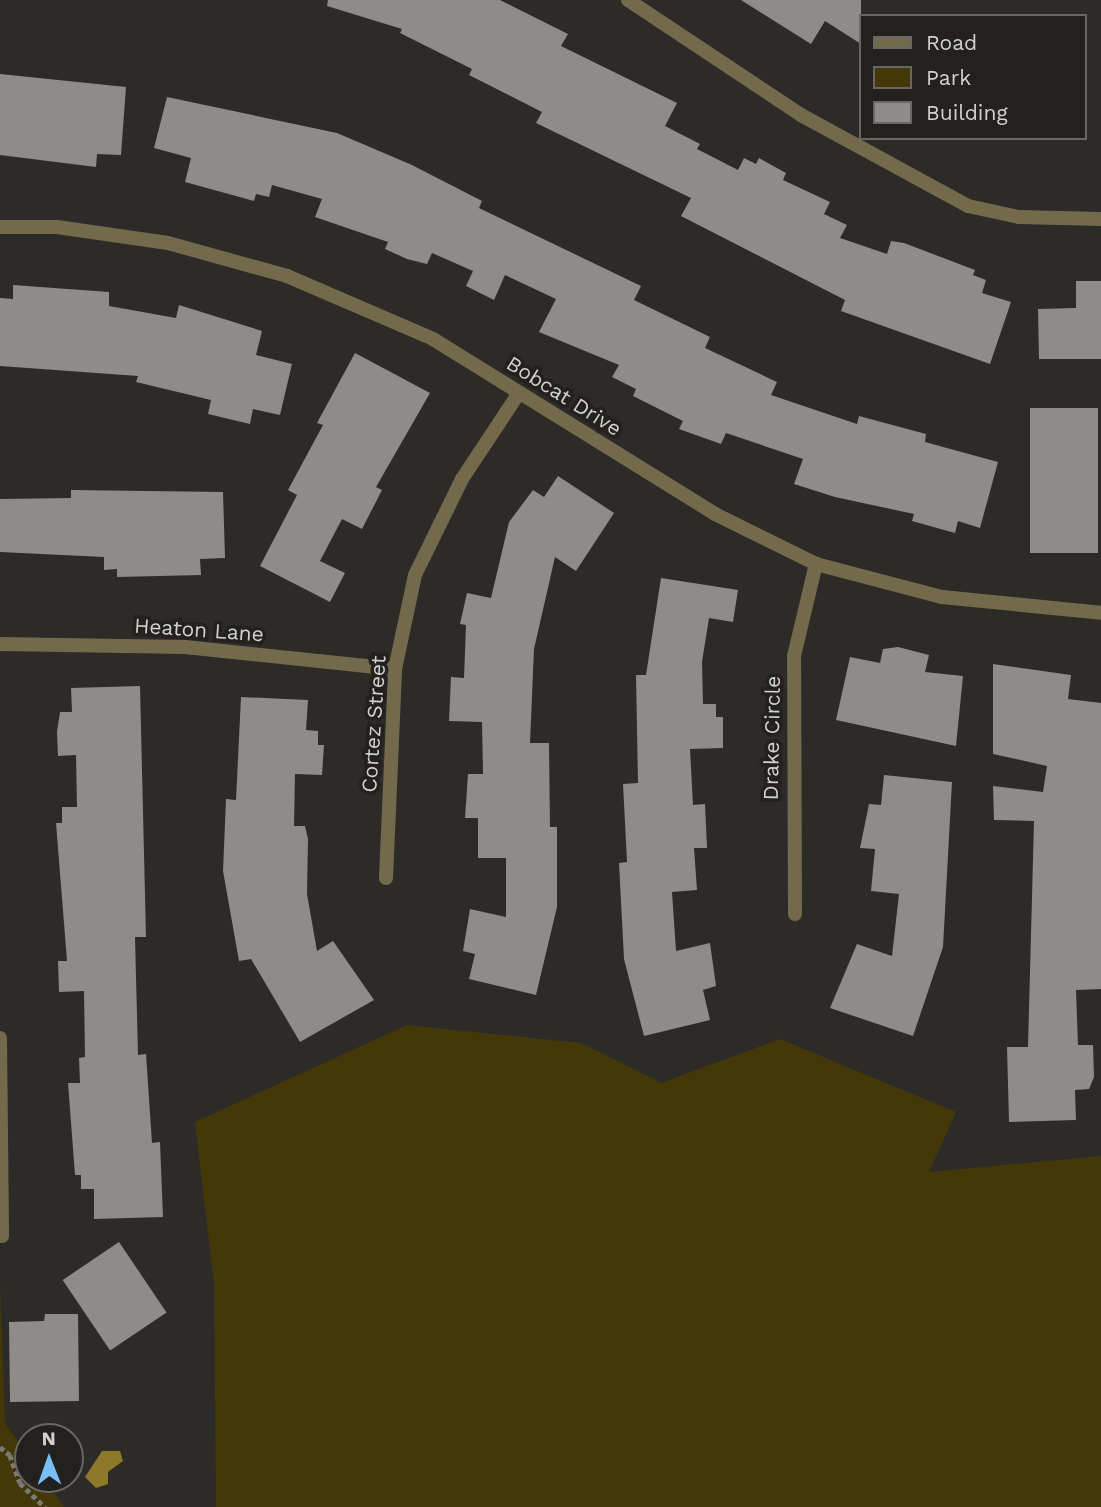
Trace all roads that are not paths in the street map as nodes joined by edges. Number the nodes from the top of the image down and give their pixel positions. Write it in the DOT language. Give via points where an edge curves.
graph roads {
  1 [pos="628,0"];
  2 [pos="1101,219"];
  3 [pos="0,227"];
  4 [pos="519,393"];
  5 [pos="817,564"];
  6 [pos="1101,612"];
  7 [pos="0,644"];
  8 [pos="395,669"];
  9 [pos="386,878"];
  10 [pos="795,914"];
  11 [pos="0,1038"];
  12 [pos="2,1236"];
  1 -- 2 [label="street" via="802,115 968,206 1019,217"];
  3 -- 4 [label="street, Bobcat Drive" via="57,227 168,243 287,276 433,339"];
  4 -- 5 [label="street, Bobcat Drive" via="715,514"];
  4 -- 8 [label="street, Cortez Street" via="462,479 415,575"];
  5 -- 6 [label="street, Bobcat Drive" via="942,597"];
  5 -- 10 [label="street, Drake Circle" via="794,656"];
  7 -- 8 [label="street, Heaton Lane" via="185,646"];
  8 -- 9 [label="street, Cortez Street"];
  11 -- 12 [label="street"];
}
